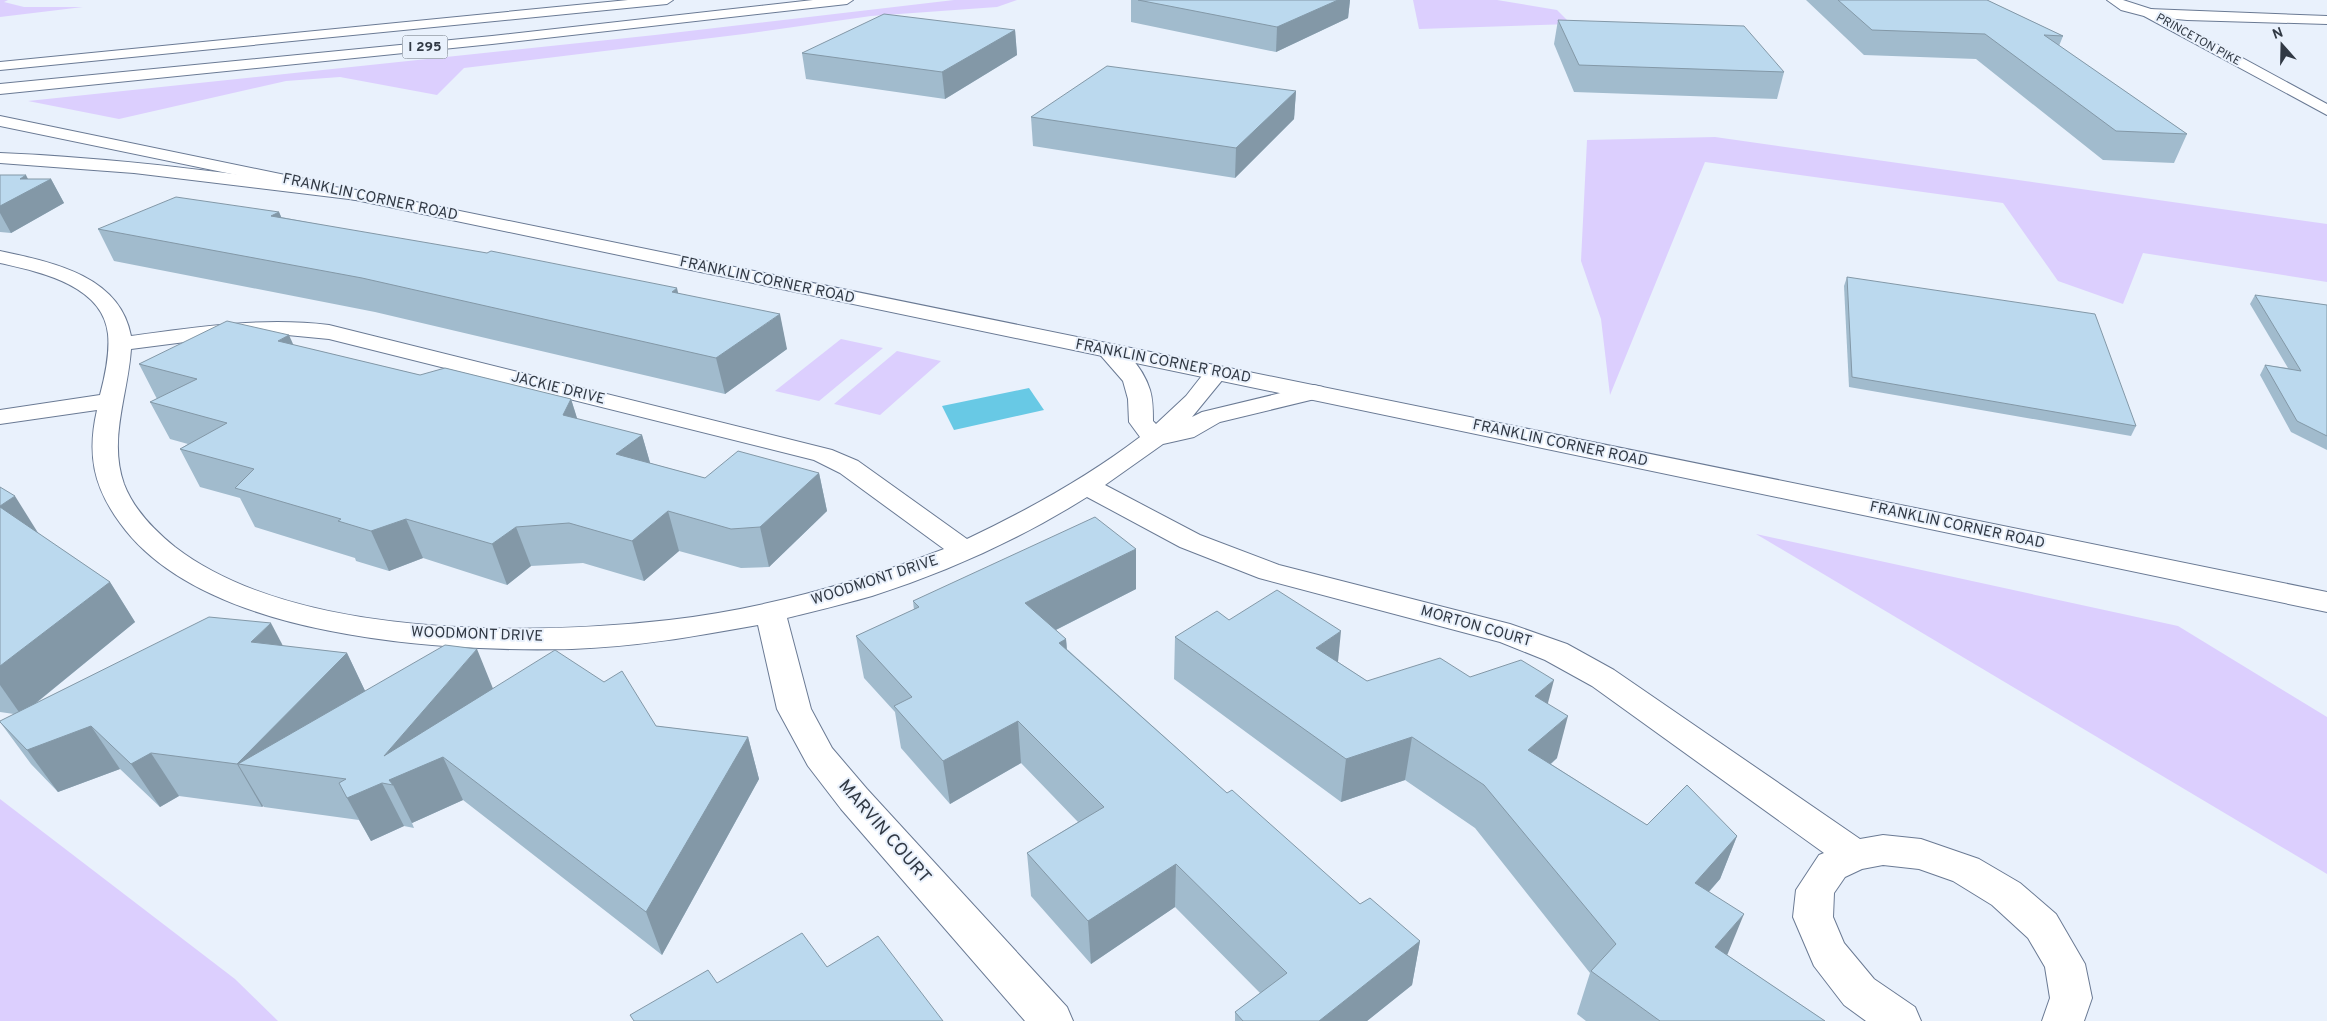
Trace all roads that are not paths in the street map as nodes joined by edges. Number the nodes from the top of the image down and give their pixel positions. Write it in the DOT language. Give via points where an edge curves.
graph roads {
  1 [pos="666,0"];
  2 [pos="847,0"];
  3 [pos="2113,0"];
  4 [pos="2136,0"];
  5 [pos="2149,13"];
  6 [pos="2327,20"];
  7 [pos="0,66"];
  8 [pos="1,89"];
  9 [pos="2327,110"];
  10 [pos="0,121"];
  11 [pos="0,158"];
  12 [pos="357,195"];
  13 [pos="0,257"];
  14 [pos="120,344"];
  15 [pos="1107,350"];
  16 [pos="1216,373"];
  17 [pos="1314,392"];
  18 [pos="112,401"];
  19 [pos="0,417"];
  20 [pos="1154,438"];
  21 [pos="1088,487"];
  22 [pos="965,551"];
  23 [pos="2327,602"];
  24 [pos="770,612"];
  25 [pos="1855,855"];
  26 [pos="1052,1021"];
  27 [pos="1900,1021"];
  28 [pos="2063,1021"];
  1 -- 7 [label="main road, I 295"];
  2 -- 8 [label="main road, I 295" via="463,43"];
  3 -- 5 [label="main road, PRINCETON PIKE"];
  4 -- 5 [label="main road, PRINCETON PIKE" via="2148,7"];
  5 -- 6 [label="main road"];
  5 -- 9 [label="main road, PRINCETON PIKE"];
  10 -- 12 [label="main road, FRANKLIN CORNER ROAD"];
  11 -- 12 [label="main road" via="190,173"];
  12 -- 15 [label="main road, FRANKLIN CORNER ROAD"];
  13 -- 14 [label="main road, WOODMONT DRIVE" via="34,264 86,287 106,303 117,323"];
  14 -- 18 [label="main road, WOODMONT DRIVE"];
  14 -- 22 [label="main road, JACKIE DRIVE" via="275,326 348,337 823,455 849,467"];
  15 -- 16 [label="main road, FRANKLIN CORNER ROAD"];
  15 -- 20 [label="main road" via="1125,365 1137,383 1142,404 1141,422"];
  16 -- 17 [label="main road, FRANKLIN CORNER ROAD"];
  16 -- 20 [label="main road, WOODMONT DRIVE" via="1188,409"];
  17 -- 20 [label="main road, WOODMONT DRIVE" via="1211,417 1185,432"];
  17 -- 23 [label="main road, FRANKLIN CORNER ROAD"];
  18 -- 19 [label="main road"];
  18 -- 24 [label="main road, WOODMONT DRIVE" via="105,436 107,471 118,501 142,535 175,561 218,585 270,605 342,624 416,634 516,639 611,636"];
  20 -- 21 [label="main road, WOODMONT DRIVE"];
  21 -- 22 [label="main road, WOODMONT DRIVE" via="1024,524"];
  21 -- 25 [label="main road, MORTON COURT" via="1190,541 1269,572 1510,634 1556,652 1603,678"];
  22 -- 24 [label="main road, WOODMONT DRIVE" via="841,594"];
  24 -- 26 [label="main road, MARVIN COURT" via="794,709 820,757"];
  25 -- 27 [label="main road" via="1832,866 1815,890 1813,917 1828,954 1859,992"];
  25 -- 28 [label="main road" via="1883,850 1921,854 1966,870 2006,894 2042,926 2065,964 2072,998"];
}
